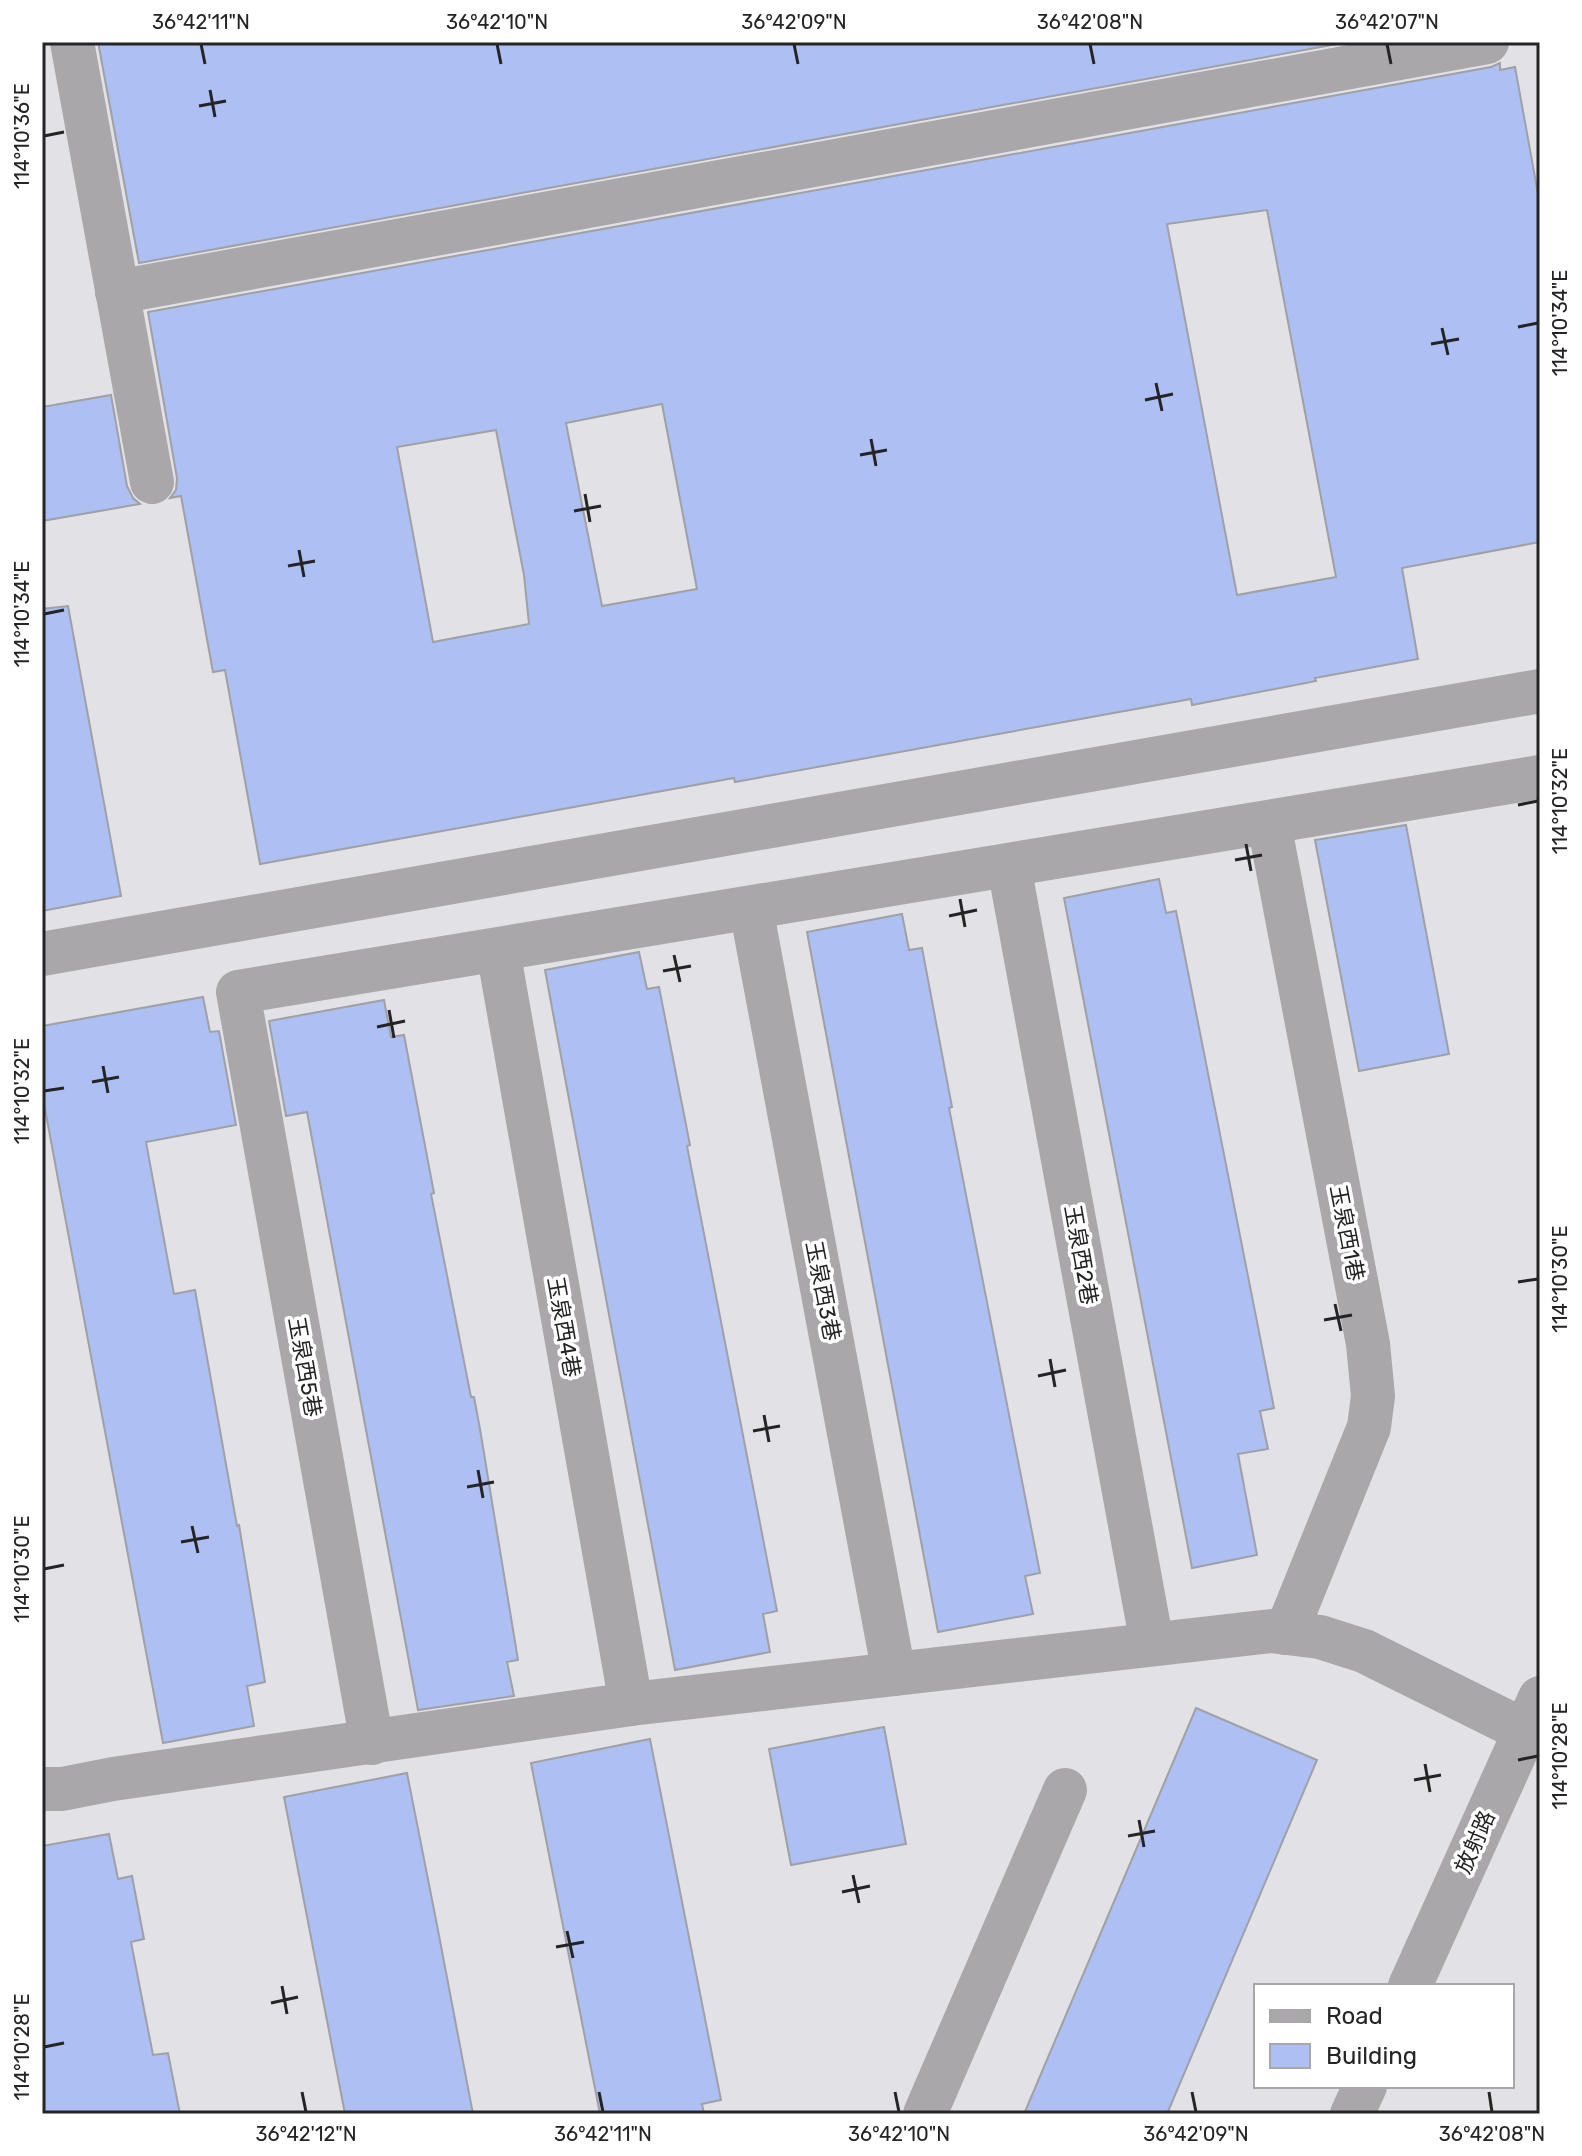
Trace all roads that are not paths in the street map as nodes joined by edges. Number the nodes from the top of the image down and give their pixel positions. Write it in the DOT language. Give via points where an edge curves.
graph roads {
  1 [pos="72,42"];
  2 [pos="1487,42"];
  3 [pos="117,292"];
  4 [pos="152,482"];
  5 [pos="1540,691"];
  6 [pos="1540,777"];
  7 [pos="1269,823"];
  8 [pos="1009,866"];
  9 [pos="751,908"];
  10 [pos="498,950"];
  11 [pos="42,954"];
  12 [pos="1286,1633"];
  13 [pos="1152,1644"];
  14 [pos="894,1674"];
  15 [pos="631,1704"];
  16 [pos="1533,1714"];
  17 [pos="372,1743"];
  18 [pos="42,1789"];
  19 [pos="1065,1790"];
  20 [pos="1411,1984"];
  21 [pos="1364,2088"];
  22 [pos="925,2114"];
  23 [pos="1352,2114"];
  1 -- 3 [label="street"];
  2 -- 3 [label="street"];
  3 -- 4 [label="street"];
  5 -- 11 [label="street"];
  6 -- 7 [label="street"];
  7 -- 8 [label="street"];
  7 -- 12 [label="street, 玉泉西1巷" via="1368,1344 1373,1396 1369,1427"];
  8 -- 9 [label="street"];
  8 -- 13 [label="street, 玉泉西2巷"];
  9 -- 10 [label="street"];
  9 -- 14 [label="street, 玉泉西3巷"];
  10 -- 15 [label="street, 玉泉西4巷"];
  10 -- 17 [label="street, 玉泉西5巷" via="238,992"];
  12 -- 13 [label="street"];
  12 -- 16 [label="street" via="1364,1651"];
  13 -- 14 [label="street"];
  14 -- 15 [label="street"];
  15 -- 17 [label="street"];
  16 -- 20 [label="street, 放射路"];
  17 -- 18 [label="street"];
  19 -- 22 [label="street"];
  21 -- 23 [label="street"];
}
